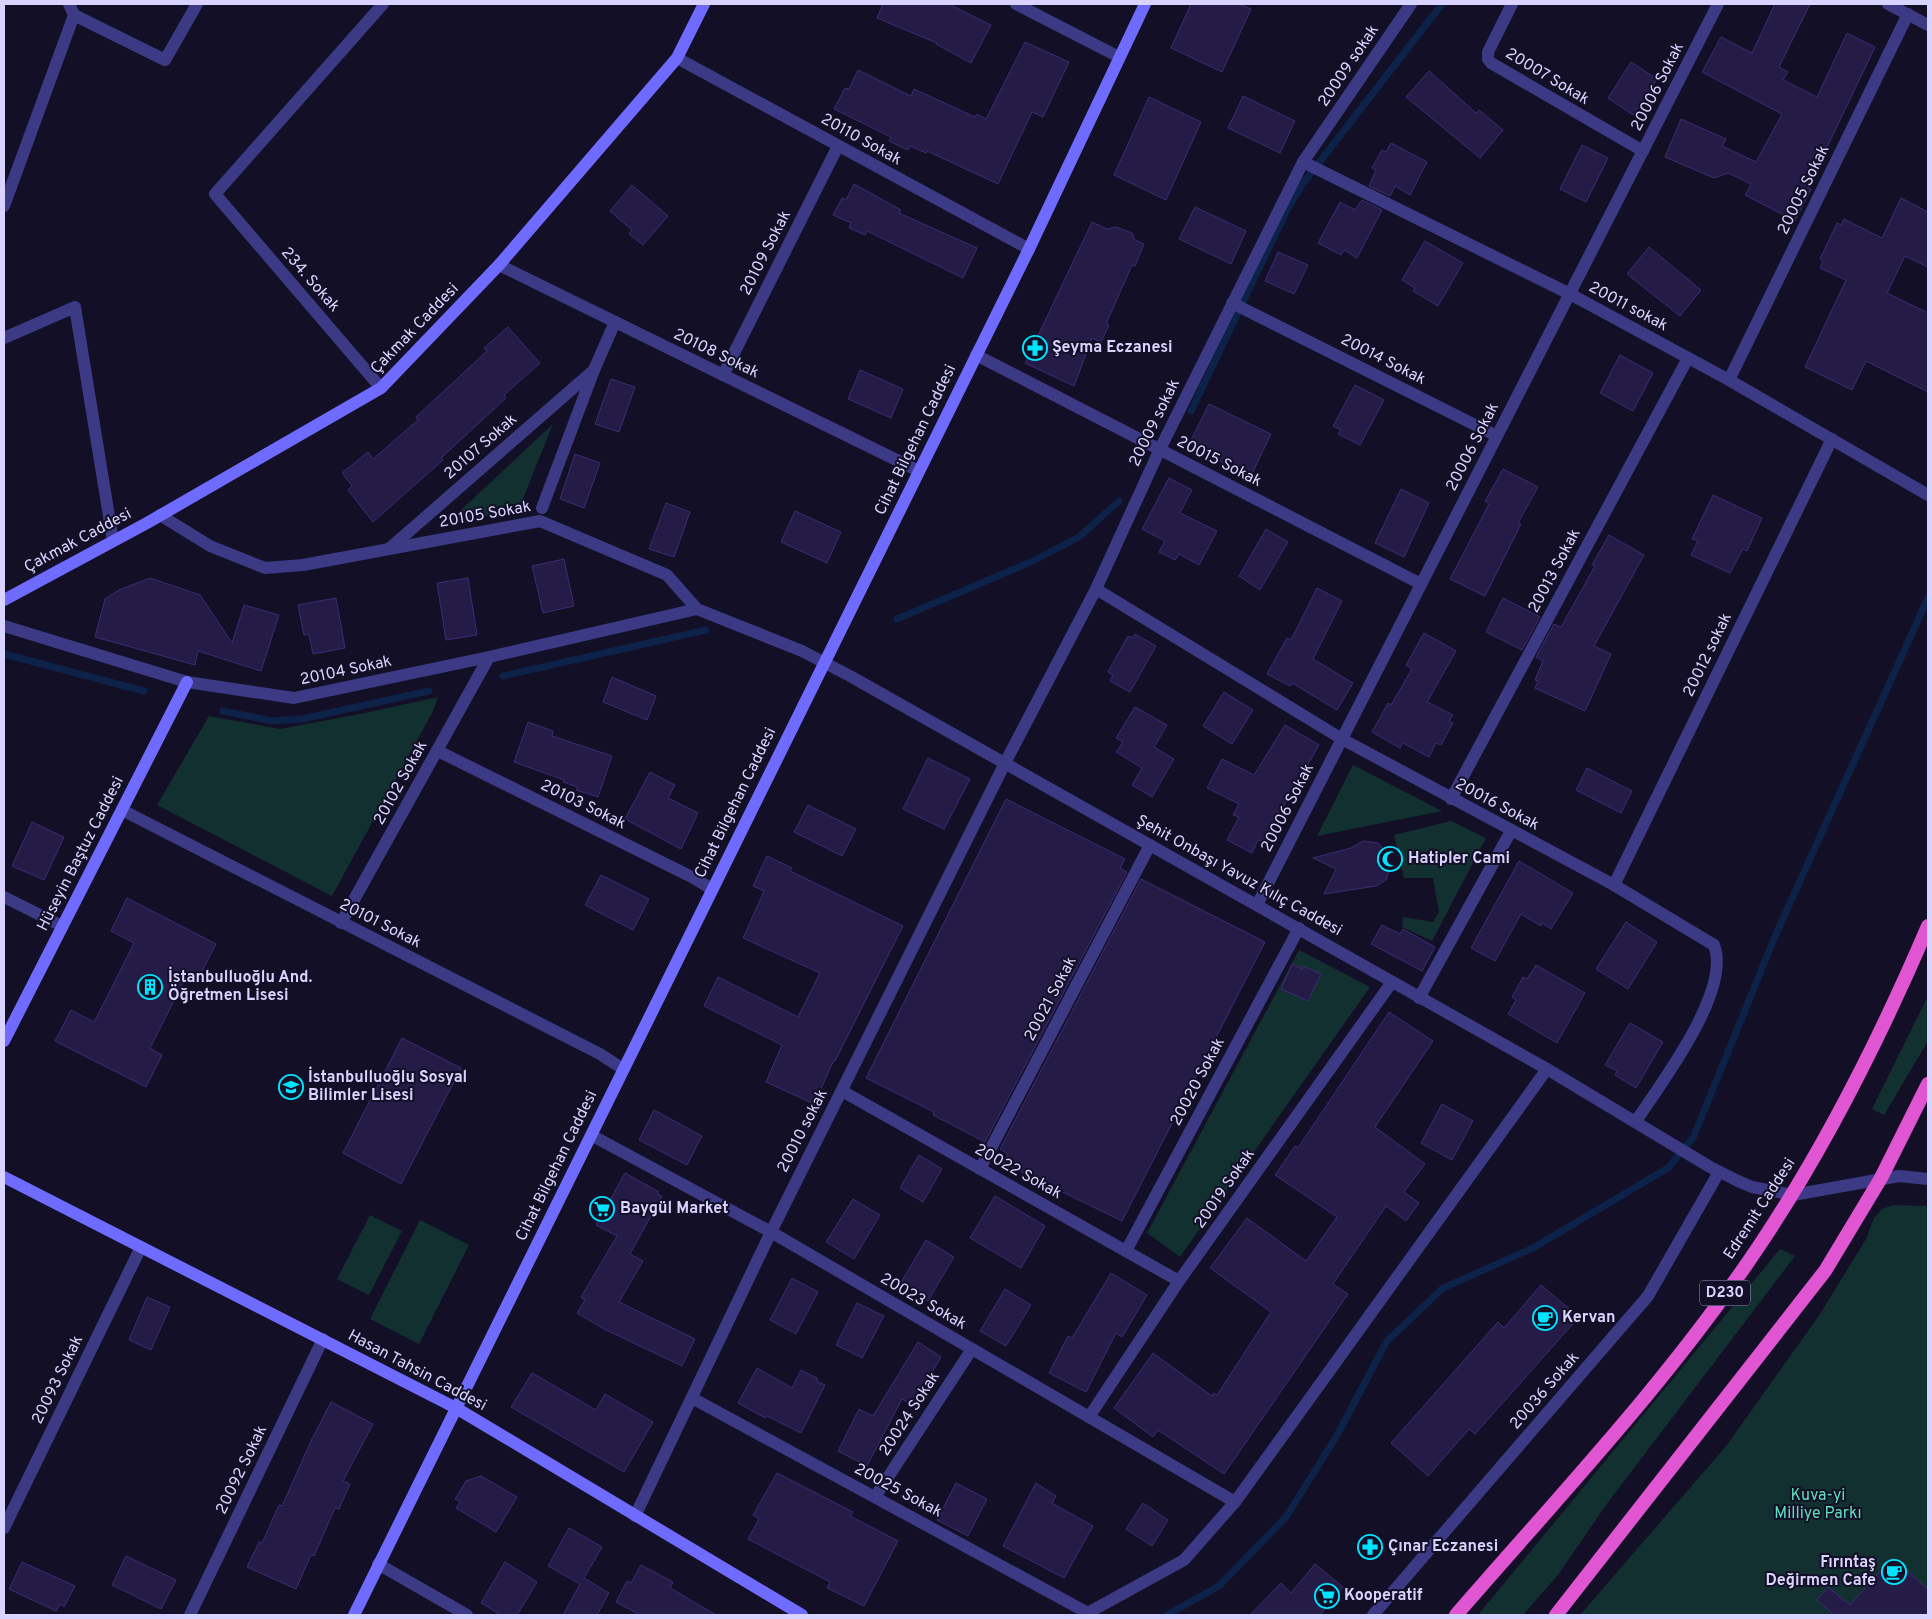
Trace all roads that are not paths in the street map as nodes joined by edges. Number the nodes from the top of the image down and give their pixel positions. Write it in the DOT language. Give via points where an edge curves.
graph roads {
  1 [pos="197,4"];
  2 [pos="383,4"];
  3 [pos="704,4"];
  4 [pos="1016,4"];
  5 [pos="1145,4"];
  6 [pos="1411,4"];
  7 [pos="1512,4"];
  8 [pos="1718,4"];
  9 [pos="1888,4"];
  10 [pos="72,9"];
  11 [pos="1908,14"];
  12 [pos="1928,25"];
  13 [pos="1119,57"];
  14 [pos="677,58"];
  15 [pos="838,146"];
  16 [pos="1643,151"];
  17 [pos="1304,162"];
  18 [pos="4,206"];
  19 [pos="1029,250"];
  20 [pos="500,265"];
  21 [pos="1570,294"];
  22 [pos="1232,304"];
  23 [pos="615,322"];
  24 [pos="4,338"];
  25 [pos="976,355"];
  26 [pos="1688,358"];
  27 [pos="594,370"];
  28 [pos="723,375"];
  29 [pos="1729,380"];
  30 [pos="381,388"];
  31 [pos="1497,436"];
  32 [pos="1832,439"];
  33 [pos="1160,449"];
  34 [pos="919,471"];
  35 [pos="1928,495"];
  36 [pos="542,508"];
  37 [pos="160,515"];
  38 [pos="113,541"];
  39 [pos="390,548"];
  40 [pos="1421,584"];
  41 [pos="1096,589"];
  42 [pos="4,600"];
  43 [pos="697,609"];
  44 [pos="4,626"];
  45 [pos="489,657"];
  46 [pos="824,662"];
  47 [pos="187,682"];
  48 [pos="1342,739"];
  49 [pos="438,751"];
  50 [pos="1005,763"];
  51 [pos="1451,799"];
  52 [pos="122,810"];
  53 [pos="1511,831"];
  54 [pos="1150,845"];
  55 [pos="1614,885"];
  56 [pos="712,889"];
  57 [pos="4,897"];
  58 [pos="1257,905"];
  59 [pos="341,923"];
  60 [pos="62,926"];
  61 [pos="1928,926"];
  62 [pos="1299,928"];
  63 [pos="1392,982"];
  64 [pos="1419,998"];
  65 [pos="4,1041"];
  66 [pos="623,1069"];
  67 [pos="1547,1069"];
  68 [pos="1928,1084"];
  69 [pos="842,1091"];
  70 [pos="1636,1121"];
  71 [pos="591,1135"];
  72 [pos="980,1169"];
  73 [pos="1715,1169"];
  74 [pos="4,1177"];
  75 [pos="1881,1178"];
  76 [pos="1928,1179"];
  77 [pos="1793,1194"];
  78 [pos="771,1232"];
  79 [pos="141,1247"];
  80 [pos="1126,1251"];
  81 [pos="1179,1281"];
  82 [pos="323,1340"];
  83 [pos="972,1349"];
  84 [pos="692,1398"];
  85 [pos="456,1408"];
  86 [pos="1089,1417"];
  87 [pos="875,1497"];
  88 [pos="1235,1502"];
  89 [pos="635,1516"];
  90 [pos="4,1528"];
  91 [pos="378,1564"];
  92 [pos="1086,1614"];
  93 [pos="190,1615"];
  94 [pos="354,1615"];
  95 [pos="467,1615"];
  96 [pos="802,1615"];
  97 [pos="1373,1615"];
  98 [pos="1456,1615"];
  99 [pos="1556,1615"];
  1 -- 10 [label="street" via="165,60"];
  2 -- 30 [label="street, 234. Sokak" via="215,194"];
  3 -- 14 [label="main road, Çakmak Caddesi"];
  4 -- 13 [label="street"];
  5 -- 13 [label="main road, Cihat Bilgehan Caddesi"];
  6 -- 17 [label="street, 20009 sokak"];
  7 -- 16 [label="street, 20007 Sokak" via="1488,52 1491,63"];
  8 -- 16 [label="street, 20006 Sokak"];
  9 -- 11 [label="street"];
  10 -- 18 [label="street"];
  11 -- 12 [label="street"];
  11 -- 29 [label="street, 20005 Sokak"];
  13 -- 19 [label="main road, Cihat Bilgehan Caddesi"];
  14 -- 15 [label="street, 20110 Sokak"];
  14 -- 20 [label="main road, Çakmak Caddesi"];
  15 -- 19 [label="street, 20110 Sokak"];
  15 -- 28 [label="street, 20109 Sokak"];
  16 -- 21 [label="street, 20006 Sokak"];
  17 -- 21 [label="street, 20011 sokak"];
  17 -- 22 [label="street, 20009 sokak"];
  19 -- 25 [label="main road, Cihat Bilgehan Caddesi"];
  20 -- 23 [label="street, 20108 Sokak"];
  20 -- 30 [label="main road, Çakmak Caddesi"];
  21 -- 26 [label="street, 20011 sokak"];
  21 -- 31 [label="street, 20006 Sokak"];
  22 -- 31 [label="street, 20014 Sokak"];
  22 -- 33 [label="street, 20009 sokak"];
  23 -- 27 [label="street"];
  23 -- 28 [label="street, 20108 Sokak"];
  24 -- 38 [label="street" via="75,307"];
  25 -- 33 [label="street, 20015 Sokak"];
  25 -- 34 [label="main road, Cihat Bilgehan Caddesi"];
  26 -- 29 [label="street, 20011 sokak"];
  26 -- 51 [label="street, 20013 Sokak"];
  27 -- 36 [label="street"];
  27 -- 39 [label="street, 20107 Sokak"];
  28 -- 34 [label="street, 20108 Sokak"];
  29 -- 32 [label="street, 20011 sokak"];
  30 -- 37 [label="main road, Çakmak Caddesi"];
  31 -- 40 [label="street, 20006 Sokak"];
  32 -- 35 [label="street, 20011 sokak"];
  32 -- 55 [label="street, 20012 sokak"];
  33 -- 40 [label="street, 20015 Sokak"];
  33 -- 41 [label="street, 20009 sokak"];
  34 -- 46 [label="main road, Cihat Bilgehan Caddesi"];
  37 -- 38 [label="main road, Çakmak Caddesi"];
  37 -- 39 [label="street, 20105 Sokak" via="210,546 265,568 304,565"];
  38 -- 42 [label="main road, Çakmak Caddesi"];
  39 -- 43 [label="street, 20105 Sokak" via="540,521 667,575"];
  40 -- 48 [label="street, 20006 Sokak"];
  41 -- 48 [label="street, 20016 Sokak"];
  41 -- 50 [label="street, 20009 sokak"];
  43 -- 45 [label="street, 20104 Sokak"];
  43 -- 46 [label="street, 20105 Sokak"];
  44 -- 47 [label="street, 20104 Sokak"];
  45 -- 47 [label="street, 20104 Sokak" via="294,698"];
  45 -- 49 [label="street, 20102 Sokak"];
  46 -- 50 [label="street, Şehit Onbaşı Yavuz Kılıç Caddesi"];
  46 -- 56 [label="main road, Cihat Bilgehan Caddesi"];
  47 -- 52 [label="main road, Hüseyin Baştuz Caddesi"];
  48 -- 51 [label="street, 20016 Sokak"];
  48 -- 58 [label="street, 20006 Sokak"];
  49 -- 56 [label="street, 20103 Sokak"];
  49 -- 59 [label="street, 20102 Sokak"];
  50 -- 54 [label="street, Şehit Onbaşı Yavuz Kılıç Caddesi"];
  50 -- 69 [label="street, 20010 sokak"];
  51 -- 53 [label="street, 20016 Sokak"];
  52 -- 59 [label="street, 20101 Sokak"];
  52 -- 60 [label="main road, Hüseyin Baştuz Caddesi"];
  53 -- 55 [label="street, 20016 Sokak"];
  53 -- 64 [label="street"];
  54 -- 58 [label="street, Şehit Onbaşı Yavuz Kılıç Caddesi"];
  54 -- 72 [label="street, 20021 Sokak"];
  55 -- 70 [label="street, 20016 Sokak" via="1714,944 1719,956 1713,985 1688,1042"];
  56 -- 66 [label="main road, Cihat Bilgehan Caddesi"];
  57 -- 60 [label="street"];
  58 -- 62 [label="street, Şehit Onbaşı Yavuz Kılıç Caddesi"];
  59 -- 66 [label="street, 20101 Sokak" via="600,1054"];
  60 -- 65 [label="main road, Hüseyin Baştuz Caddesi"];
  61 -- 77 [label="highway, Edremit Caddesi / D230" via="1906,978"];
  62 -- 63 [label="street, Şehit Onbaşı Yavuz Kılıç Caddesi"];
  62 -- 80 [label="street, 20020 Sokak"];
  63 -- 64 [label="street, Şehit Onbaşı Yavuz Kılıç Caddesi"];
  63 -- 81 [label="street, 20019 Sokak"];
  64 -- 67 [label="street, Şehit Onbaşı Yavuz Kılıç Caddesi"];
  66 -- 71 [label="main road, Cihat Bilgehan Caddesi"];
  67 -- 70 [label="street, Şehit Onbaşı Yavuz Kılıç Caddesi"];
  67 -- 88 [label="street"];
  68 -- 75 [label="highway"];
  69 -- 72 [label="street, 20022 Sokak"];
  69 -- 78 [label="street, 20010 sokak"];
  70 -- 73 [label="street, Şehit Onbaşı Yavuz Kılıç Caddesi"];
  71 -- 78 [label="street, 20023 Sokak"];
  71 -- 85 [label="main road, Cihat Bilgehan Caddesi"];
  72 -- 80 [label="street, 20022 Sokak"];
  73 -- 77 [label="street, Şehit Onbaşı Yavuz Kılıç Caddesi" via="1752,1187"];
  73 -- 97 [label="street, 20036 Sokak" via="1648,1296"];
  74 -- 79 [label="main road, Hasan Tahsin Caddesi"];
  75 -- 76 [label="street, Şehit Onbaşı Yavuz Kılıç Caddesi"];
  75 -- 77 [label="street, Şehit Onbaşı Yavuz Kılıç Caddesi"];
  75 -- 99 [label="highway" via="1825,1271"];
  77 -- 98 [label="highway, Edremit Caddesi / D230" via="1666,1373"];
  78 -- 83 [label="street, 20023 Sokak"];
  78 -- 84 [label="street, 20010 sokak"];
  79 -- 82 [label="main road, Hasan Tahsin Caddesi"];
  79 -- 90 [label="street, 20093 Sokak"];
  80 -- 81 [label="street, 20022 Sokak"];
  81 -- 86 [label="street, 20019 Sokak"];
  82 -- 85 [label="main road, Hasan Tahsin Caddesi"];
  82 -- 93 [label="street, 20092 Sokak"];
  83 -- 86 [label="street, 20023 Sokak"];
  83 -- 87 [label="street, 20024 Sokak"];
  84 -- 87 [label="street, 20025 Sokak"];
  84 -- 89 [label="street, 20010 sokak"];
  85 -- 89 [label="main road, Hasan Tahsin Caddesi"];
  85 -- 91 [label="main road, Cihat Bilgehan Caddesi"];
  86 -- 88 [label="street, 20023 Sokak"];
  87 -- 92 [label="street, 20025 Sokak"];
  88 -- 92 [label="street" via="1184,1560"];
  89 -- 96 [label="main road, Hasan Tahsin Caddesi"];
  91 -- 94 [label="main road, Cihat Bilgehan Caddesi"];
  91 -- 95 [label="street"];
}
